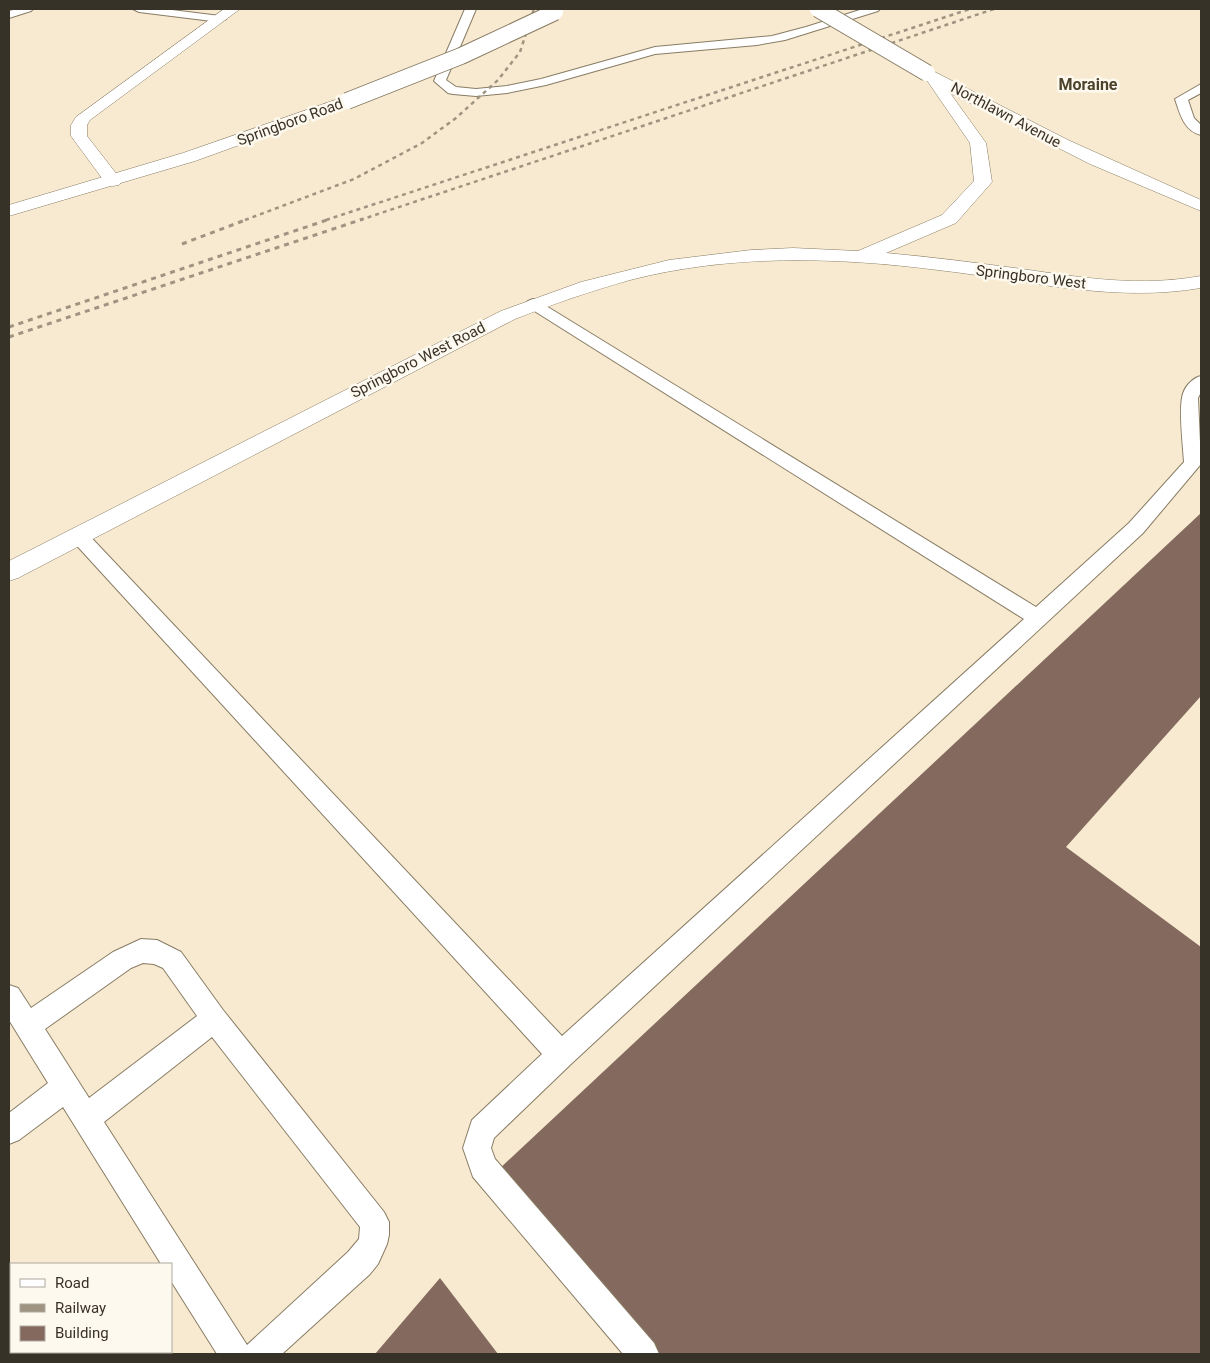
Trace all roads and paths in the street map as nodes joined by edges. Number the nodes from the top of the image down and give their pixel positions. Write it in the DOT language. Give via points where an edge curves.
graph roads {
  1 [pos="27,9"];
  2 [pos="139,9"];
  3 [pos="233,9"];
  4 [pos="470,9"];
  5 [pos="818,9"];
  6 [pos="874,9"];
  7 [pos="559,10"];
  8 [pos="9,15"];
  9 [pos="220,19"];
  10 [pos="927,73"];
  11 [pos="1201,88"];
  12 [pos="1201,131"];
  13 [pos="113,181"];
  14 [pos="1201,206"];
  15 [pos="9,212"];
  16 [pos="860,256"];
  17 [pos="1201,282"];
  18 [pos="534,304"];
  19 [pos="1201,381"];
  20 [pos="78,536"];
  21 [pos="9,572"];
  22 [pos="1038,618"];
  23 [pos="9,997"];
  24 [pos="214,1019"];
  25 [pos="27,1026"];
  26 [pos="561,1055"];
  27 [pos="66,1087"];
  28 [pos="86,1118"];
  29 [pos="9,1130"];
  30 [pos="170,1263"];
  31 [pos="175,1271"];
  32 [pos="235,1354"];
  33 [pos="259,1354"];
  34 [pos="643,1354"];
  1 -- 8 [label="lane"];
  2 -- 9 [label="lane"];
  3 -- 9 [label="street"];
  4 -- 6 [label="lane" via="440,81 448,88 484,92 529,86 654,51 773,39"];
  5 -- 10 [label="street, Northlawn Avenue, bridge"];
  7 -- 13 [label="street, Springboro Road, bridge" via="461,56 347,101 189,158"];
  9 -- 13 [label="street" via="84,117 79,125 79,136"];
  10 -- 14 [label="street, Northlawn Avenue" via="1067,148"];
  10 -- 16 [label="street" via="978,143 983,182 949,219"];
  11 -- 12 [label="lane" via="1181,99 1188,120"];
  13 -- 15 [label="street, Springboro Road"];
  16 -- 17 [label="street, Springboro West" via="1107,287 1182,286"];
  16 -- 18 [label="street, Springboro West Road" via="792,254 682,263 599,281"];
  18 -- 20 [label="street, Springboro West Road"];
  18 -- 22 [label="lane"];
  19 -- 22 [label="lane" via="1190,398 1193,463 1136,528"];
  20 -- 21 [label="street, Springboro West Road"];
  20 -- 26 [label="lane"];
  22 -- 26 [label="lane"];
  23 -- 25 [label="lane"];
  24 -- 25 [label="lane" via="172,960 157,952 141,951 122,960"];
  24 -- 28 [label="lane"];
  24 -- 33 [label="lane" via="374,1222 375,1237 360,1263"];
  25 -- 27 [label="lane"];
  26 -- 34 [label="lane" via="482,1130 478,1148 483,1167"];
  27 -- 28 [label="lane"];
  27 -- 29 [label="lane"];
  28 -- 30 [label="lane"];
  31 -- 32 [label="lane"];
}
